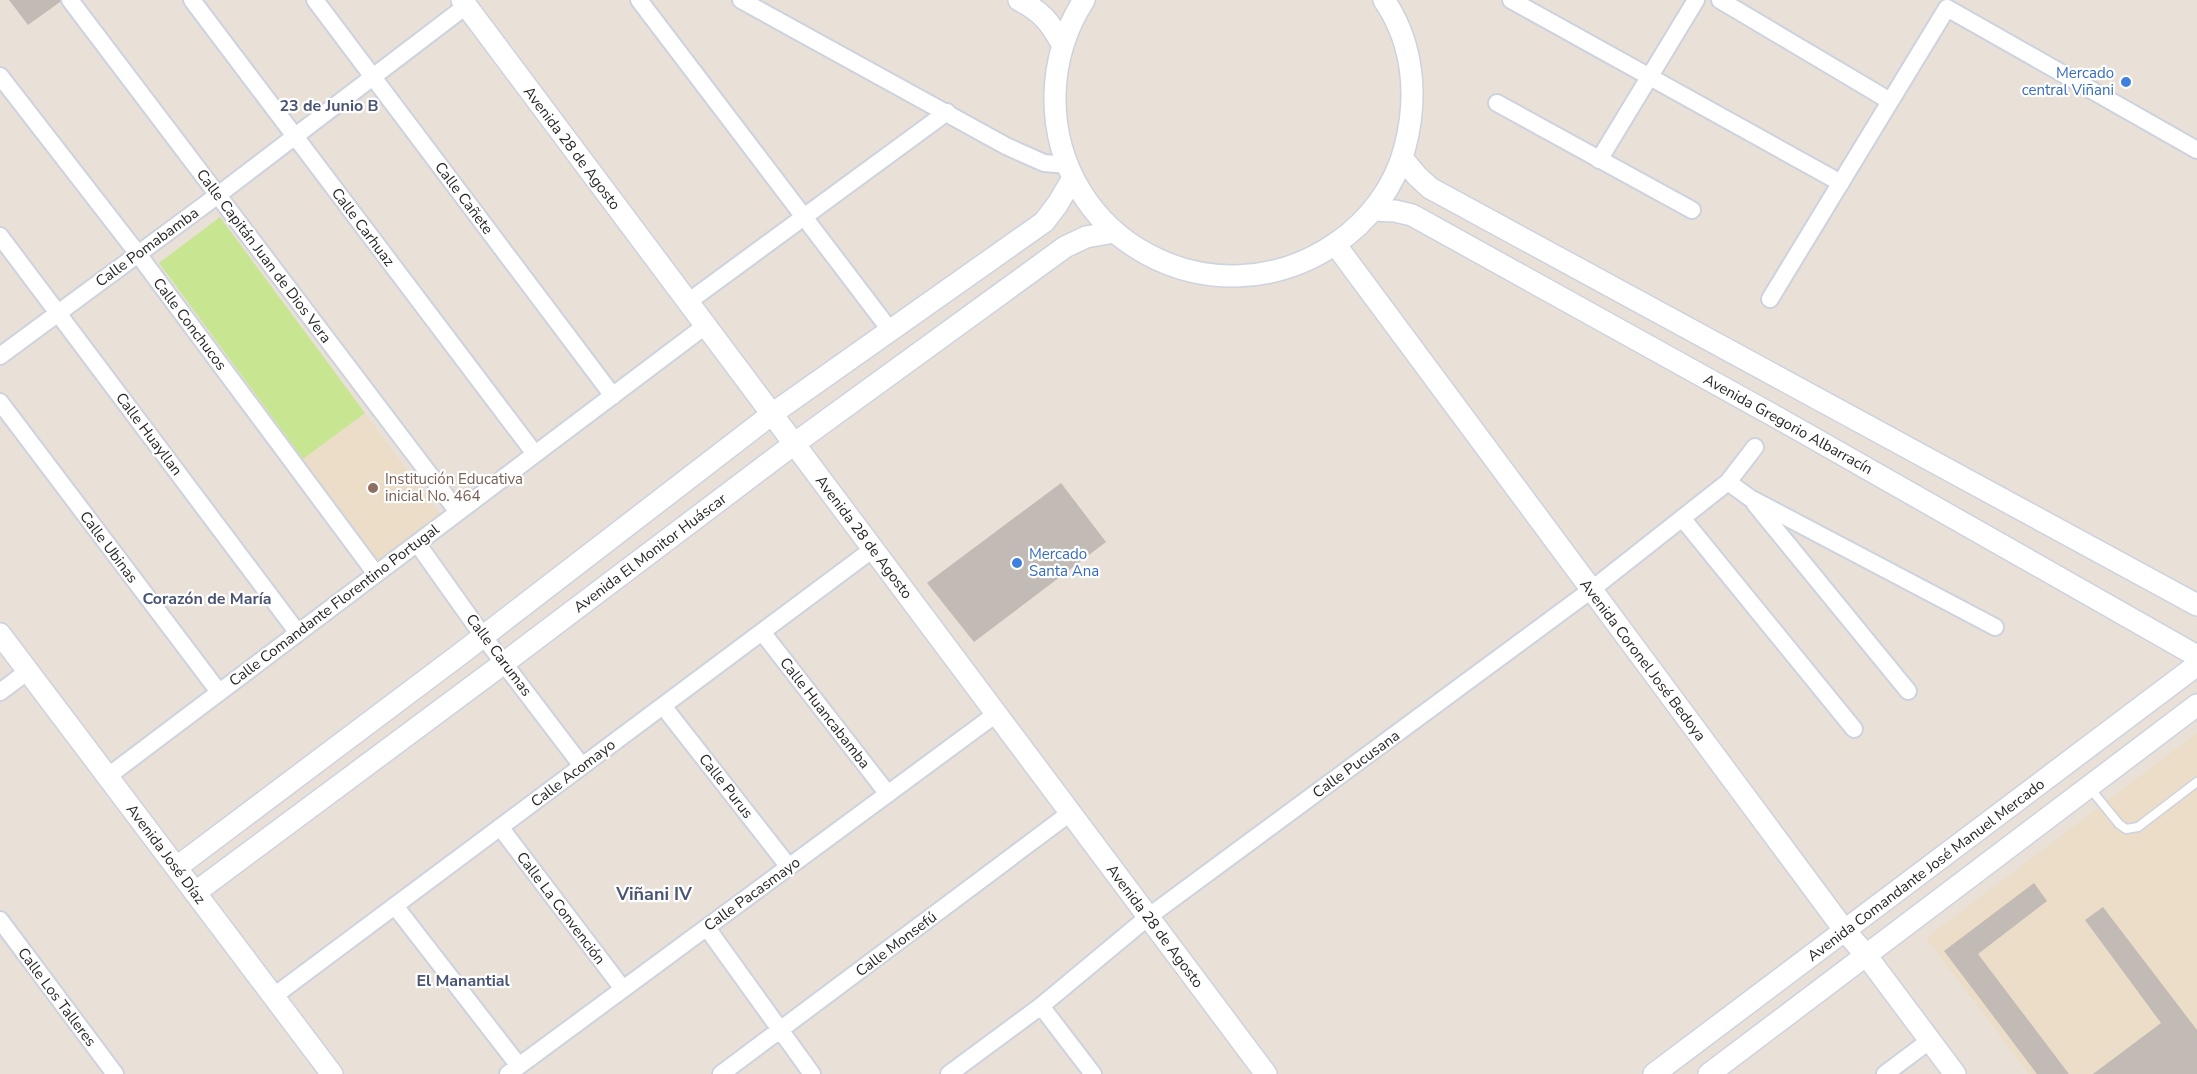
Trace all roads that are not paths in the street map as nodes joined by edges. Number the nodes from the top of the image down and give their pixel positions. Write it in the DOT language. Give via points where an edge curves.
graph roads {
  1 [pos="70,0"];
  2 [pos="192,0"];
  3 [pos="315,0"];
  4 [pos="639,0"];
  5 [pos="741,0"];
  6 [pos="1019,0"];
  7 [pos="1084,0"];
  8 [pos="1384,0"];
  9 [pos="1511,0"];
  10 [pos="1696,0"];
  11 [pos="1720,0"];
  12 [pos="464,3"];
  13 [pos="1062,44"];
  14 [pos="0,76"];
  15 [pos="373,77"];
  16 [pos="1650,77"];
  17 [pos="1890,101"];
  18 [pos="1497,104"];
  19 [pos="947,112"];
  20 [pos="294,136"];
  21 [pos="2197,150"];
  22 [pos="1402,158"];
  23 [pos="1599,160"];
  24 [pos="1070,172"];
  25 [pos="1841,183"];
  26 [pos="218,195"];
  27 [pos="1373,210"];
  28 [pos="1692,210"];
  29 [pos="804,217"];
  30 [pos="1114,232"];
  31 [pos="0,236"];
  32 [pos="1335,244"];
  33 [pos="138,254"];
  34 [pos="1770,299"];
  35 [pos="688,302"];
  36 [pos="58,313"];
  37 [pos="705,326"];
  38 [pos="890,330"];
  39 [pos="0,356"];
  40 [pos="612,396"];
  41 [pos="0,402"];
  42 [pos="772,414"];
  43 [pos="794,444"];
  44 [pos="1755,447"];
  45 [pos="535,454"];
  46 [pos="1728,482"];
  47 [pos="1750,498"];
  48 [pos="458,512"];
  49 [pos="1682,518"];
  50 [pos="417,543"];
  51 [pos="873,549"];
  52 [pos="376,574"];
  53 [pos="1591,590"];
  54 [pos="2197,605"];
  55 [pos="1995,627"];
  56 [pos="762,632"];
  57 [pos="298,633"];
  58 [pos="0,634"];
  59 [pos="483,636"];
  60 [pos="2197,656"];
  61 [pos="504,663"];
  62 [pos="2197,665"];
  63 [pos="27,671"];
  64 [pos="1908,691"];
  65 [pos="0,692"];
  66 [pos="219,692"];
  67 [pos="2197,705"];
  68 [pos="663,706"];
  69 [pos="996,714"];
  70 [pos="1854,729"];
  71 [pos="582,766"];
  72 [pos="107,777"];
  73 [pos="2197,782"];
  74 [pos="2089,787"];
  75 [pos="888,794"];
  76 [pos="1070,813"];
  77 [pos="500,827"];
  78 [pos="177,867"];
  79 [pos="789,867"];
  80 [pos="196,892"];
  81 [pos="395,906"];
  82 [pos="1148,917"];
  83 [pos="0,920"];
  84 [pos="707,928"];
  85 [pos="1845,930"];
  86 [pos="1866,955"];
  87 [pos="623,989"];
  88 [pos="274,996"];
  89 [pos="1041,1006"];
  90 [pos="782,1030"];
  91 [pos="1929,1041"];
  92 [pos="513,1070"];
  93 [pos="115,1074"];
  94 [pos="332,1074"];
  95 [pos="721,1074"];
  96 [pos="812,1074"];
  97 [pos="949,1074"];
  98 [pos="1093,1074"];
  99 [pos="1266,1074"];
  100 [pos="1654,1074"];
  101 [pos="1709,1074"];
  102 [pos="1885,1074"];
  103 [pos="1955,1074"];
  1 -- 26 [label="street, Calle Capitán Juan de Dios Vera"];
  2 -- 20 [label="street, Calle Carhuaz"];
  3 -- 15 [label="street, Calle Cañete"];
  4 -- 29 [label="street"];
  5 -- 19 [label="street"];
  6 -- 13 [label="street" via="1038,10"];
  7 -- 13 [label="street"];
  8 -- 22 [label="street" via="1406,47 1413,84 1411,122"];
  9 -- 16 [label="street"];
  10 -- 16 [label="street"];
  11 -- 17 [label="street"];
  12 -- 15 [label="street, Calle Pomabamba"];
  12 -- 35 [label="street, Avenida 28 de Agosto"];
  13 -- 24 [label="street" via="1054,112"];
  14 -- 33 [label="street, Calle Conchucos"];
  15 -- 20 [label="street, Calle Pomabamba"];
  15 -- 40 [label="street, Calle Cañete"];
  16 -- 23 [label="street"];
  16 -- 25 [label="street"];
  17 -- 21 [label="street" via="1947,8"];
  17 -- 25 [label="street"];
  18 -- 23 [label="street"];
  19 -- 24 [label="street" via="1006,146"];
  19 -- 29 [label="street"];
  20 -- 26 [label="street, Calle Pomabamba"];
  20 -- 45 [label="street, Calle Carhuaz"];
  22 -- 27 [label="street"];
  22 -- 54 [label="street" via="1430,188"];
  23 -- 28 [label="street"];
  24 -- 30 [label="street" via="1091,207"];
  24 -- 38 [label="street" via="1058,205 1044,222"];
  25 -- 34 [label="street"];
  26 -- 33 [label="street, Calle Pomabamba"];
  26 -- 48 [label="street, Calle Capitán Juan de Dios Vera"];
  27 -- 32 [label="street"];
  27 -- 60 [label="street, Avenida Gregorio Albarracín" via="1412,215"];
  29 -- 35 [label="street"];
  29 -- 38 [label="street"];
  30 -- 32 [label="street" via="1144,254 1177,268 1212,276 1248,277 1284,270"];
  30 -- 43 [label="street, Avenida El Monitor Huáscar" via="1086,237 1065,247"];
  31 -- 36 [label="street, Calle Huayllan"];
  32 -- 53 [label="street, Avenida Coronel José Bedoya"];
  33 -- 36 [label="street, Calle Pomabamba"];
  33 -- 52 [label="street, Calle Conchucos"];
  35 -- 37 [label="street, Avenida 28 de Agosto"];
  36 -- 39 [label="street, Calle Pomabamba"];
  36 -- 57 [label="street, Calle Huayllan"];
  37 -- 40 [label="street, Calle Comandante Florentino Portugal"];
  37 -- 42 [label="street, Avenida 28 de Agosto"];
  38 -- 42 [label="street"];
  40 -- 45 [label="street, Calle Comandante Florentino Portugal"];
  41 -- 66 [label="street, Calle Ubinas"];
  42 -- 43 [label="street, Avenida 28 de Agosto"];
  42 -- 59 [label="street"];
  43 -- 51 [label="street, Avenida 28 de Agosto"];
  43 -- 61 [label="street, Avenida El Monitor Huáscar"];
  44 -- 46 [label="street, Calle Pucusana"];
  45 -- 48 [label="street, Calle Comandante Florentino Portugal"];
  46 -- 47 [label="street"];
  46 -- 49 [label="street, Calle Pucusana"];
  47 -- 55 [label="street"];
  47 -- 64 [label="street"];
  48 -- 50 [label="street, Calle Comandante Florentino Portugal"];
  49 -- 53 [label="street, Calle Pucusana"];
  49 -- 70 [label="street"];
  50 -- 52 [label="street, Calle Comandante Florentino Portugal"];
  50 -- 59 [label="street, Calle Carumas"];
  51 -- 56 [label="street, Calle Acomayo"];
  51 -- 69 [label="street, Avenida 28 de Agosto"];
  52 -- 57 [label="street, Calle Comandante Florentino Portugal"];
  53 -- 82 [label="street, Calle Pucusana"];
  53 -- 85 [label="street, Avenida Coronel José Bedoya"];
  56 -- 68 [label="street, Calle Acomayo"];
  56 -- 75 [label="street, Calle Huancabamba"];
  57 -- 66 [label="street, Calle Comandante Florentino Portugal"];
  58 -- 63 [label="street, Avenida José Díaz"];
  59 -- 61 [label="street, Calle Carumas"];
  59 -- 78 [label="street"];
  61 -- 71 [label="street, Calle Carumas"];
  61 -- 80 [label="street, Avenida El Monitor Huáscar"];
  62 -- 85 [label="street, Avenida Comandante José Manuel Mercado"];
  63 -- 65 [label="street"];
  63 -- 72 [label="street, Avenida José Díaz"];
  66 -- 72 [label="street, Calle Comandante Florentino Portugal"];
  67 -- 74 [label="street"];
  68 -- 71 [label="street, Calle Acomayo"];
  68 -- 79 [label="street, Calle Purus"];
  69 -- 75 [label="street, Calle Pacasmayo"];
  69 -- 76 [label="street, Avenida 28 de Agosto"];
  71 -- 77 [label="street, Calle Acomayo"];
  72 -- 78 [label="street, Avenida José Díaz"];
  73 -- 74 [label="lane" via="2138,827 2126,829"];
  74 -- 86 [label="street"];
  75 -- 79 [label="street, Calle Pacasmayo"];
  76 -- 82 [label="street, Avenida 28 de Agosto"];
  76 -- 90 [label="street, Calle Monsefú"];
  77 -- 81 [label="street, Calle Acomayo"];
  77 -- 87 [label="street, Calle La Convención"];
  78 -- 80 [label="street, Avenida José Díaz"];
  79 -- 84 [label="street, Calle Pacasmayo"];
  80 -- 88 [label="street, Avenida José Díaz"];
  81 -- 88 [label="street, Calle Acomayo"];
  81 -- 92 [label="street"];
  82 -- 89 [label="street, Calle Pucusana"];
  82 -- 99 [label="street, Avenida 28 de Agosto"];
  83 -- 93 [label="street, Calle Los Talleres"];
  84 -- 87 [label="street, Calle Pacasmayo"];
  84 -- 90 [label="street"];
  85 -- 86 [label="street, Avenida Coronel José Bedoya"];
  85 -- 100 [label="street, Avenida Comandante José Manuel Mercado"];
  86 -- 91 [label="street, Avenida Coronel José Bedoya"];
  86 -- 101 [label="street"];
  87 -- 92 [label="street, Calle Pacasmayo"];
  88 -- 94 [label="street, Avenida José Díaz"];
  89 -- 97 [label="street, Calle Pucusana"];
  89 -- 98 [label="street"];
  90 -- 95 [label="street, Calle Monsefú"];
  90 -- 96 [label="street"];
  91 -- 102 [label="street"];
  91 -- 103 [label="street, Avenida Coronel José Bedoya"];
}
